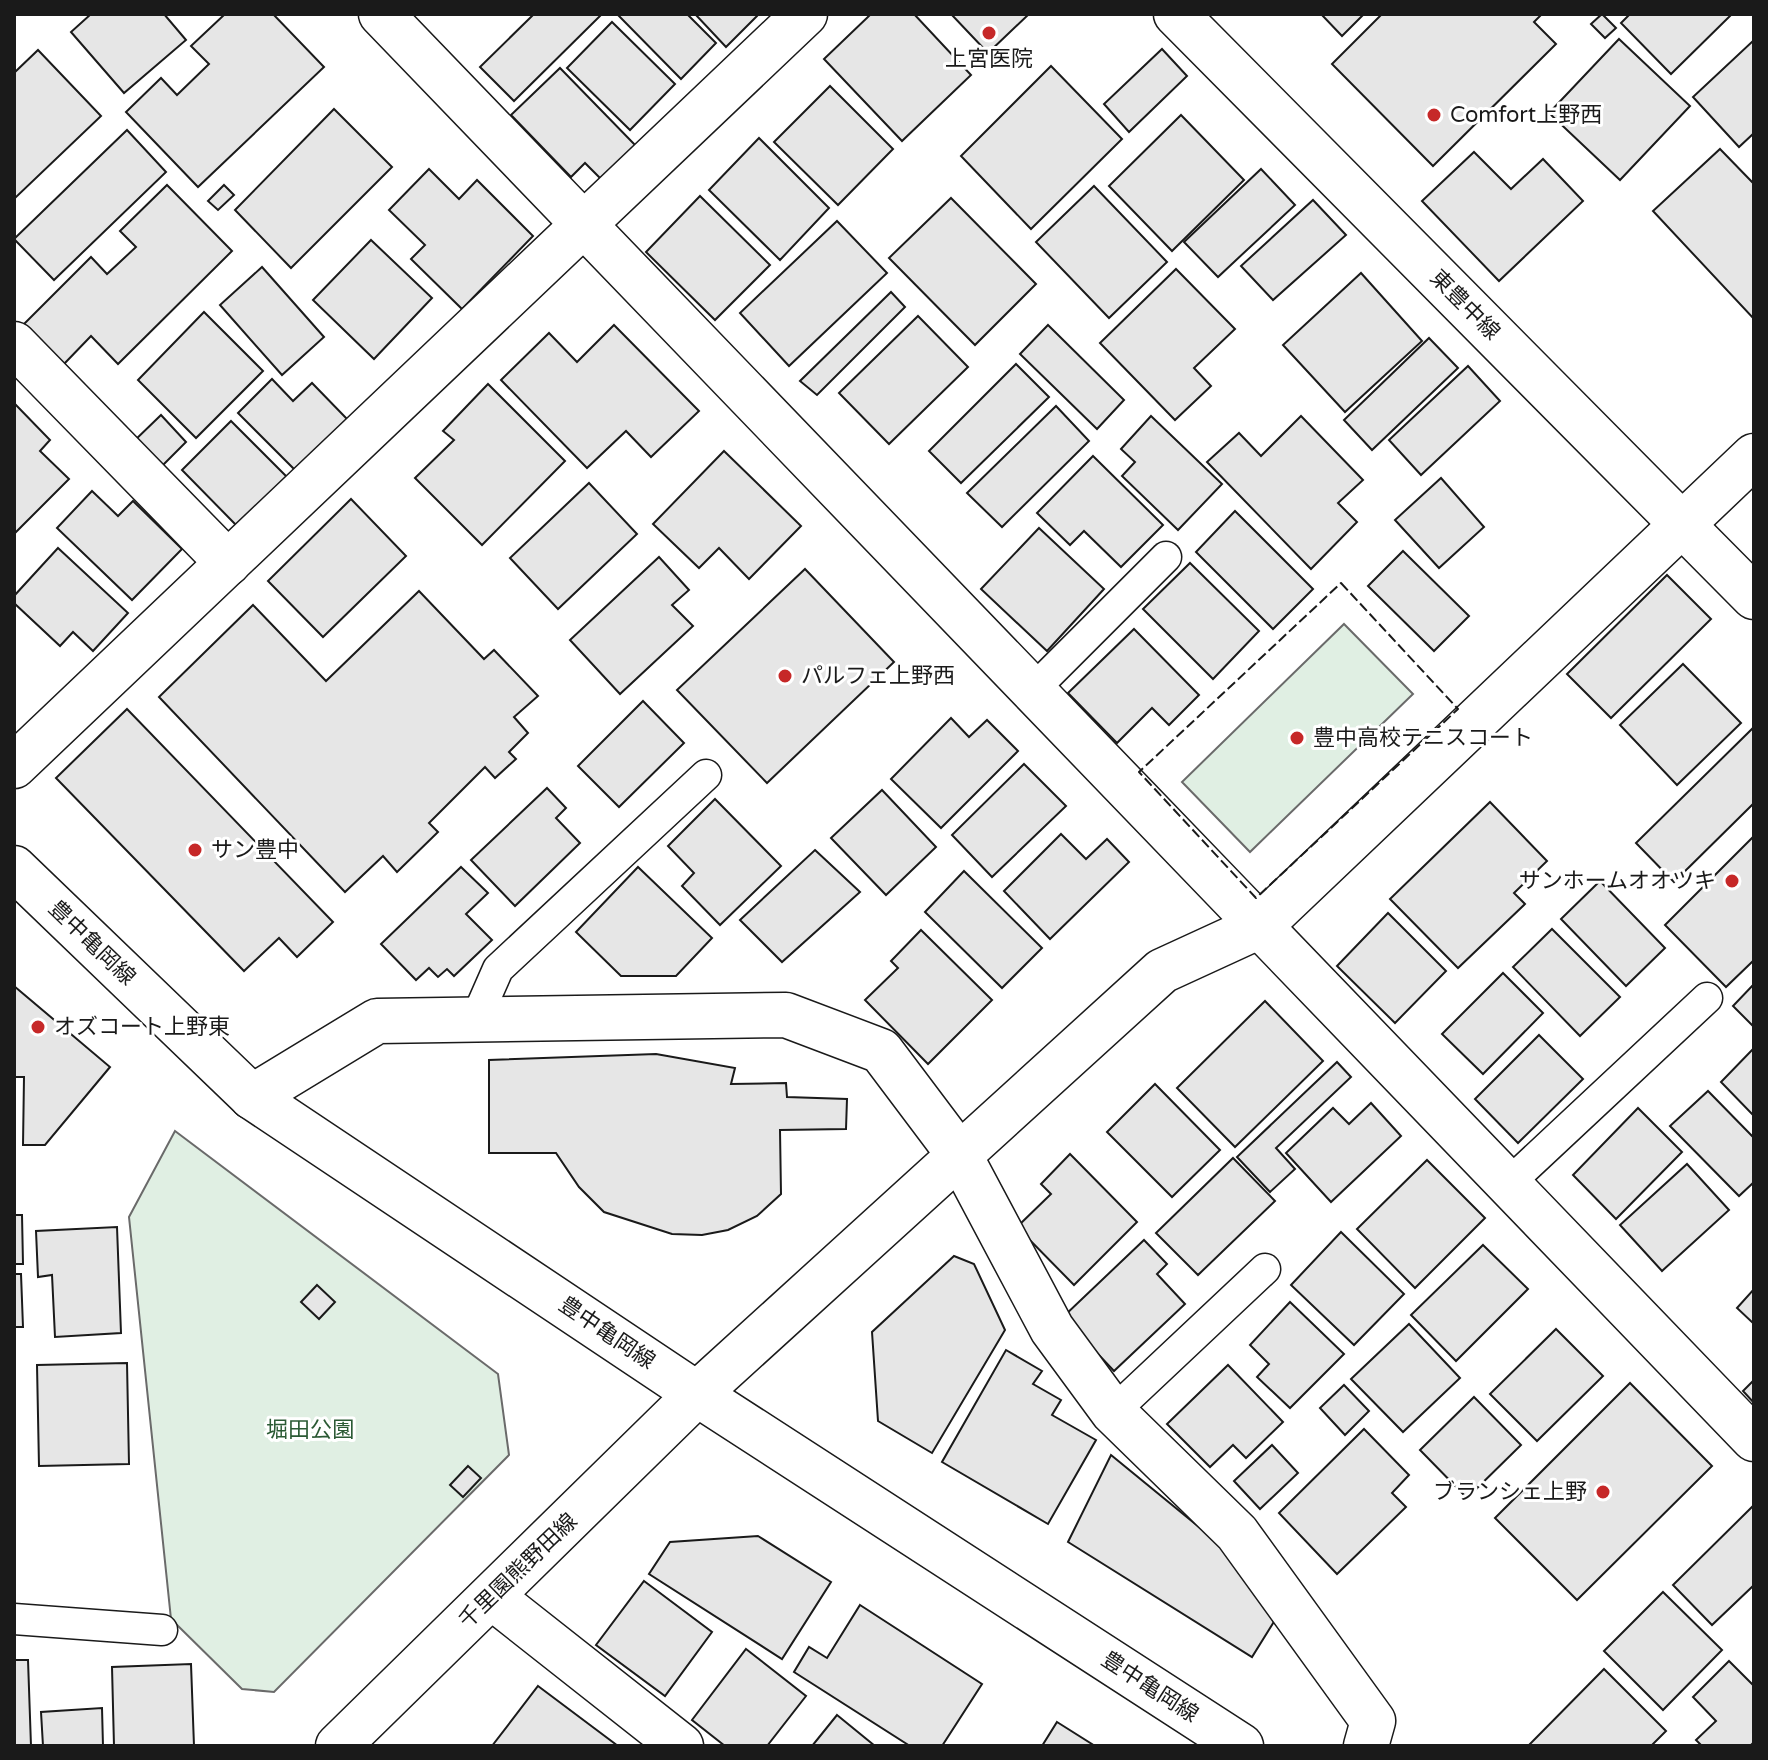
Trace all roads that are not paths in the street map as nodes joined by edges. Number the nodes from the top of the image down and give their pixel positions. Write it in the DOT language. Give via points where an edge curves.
graph roads {
  1 [pos="381,14"];
  2 [pos="805,14"];
  3 [pos="1176,14"];
  4 [pos="584,224"];
  5 [pos="14,344"];
  6 [pos="1754,456"];
  7 [pos="1683,525"];
  8 [pos="1166,557"];
  9 [pos="228,563"];
  10 [pos="1754,597"];
  11 [pos="1033,690"];
  12 [pos="14,766"];
  13 [pos="706,775"];
  14 [pos="14,868"];
  15 [pos="1260,926"];
  16 [pos="1707,998"];
  17 [pos="476,1019"];
  18 [pos="252,1097"];
  19 [pos="960,1156"];
  20 [pos="1508,1184"];
  21 [pos="1265,1269"];
  22 [pos="697,1394"];
  23 [pos="1113,1412"];
  24 [pos="1754,1439"];
  25 [pos="492,1597"];
  26 [pos="14,1619"];
  27 [pos="162,1630"];
  28 [pos="338,1746"];
  29 [pos="681,1746"];
  30 [pos="1241,1746"];
  31 [pos="1366,1746"];
  1 -- 4 [label="street"];
  2 -- 4 [label="street"];
  3 -- 7 [label="street, 東豊中線"];
  4 -- 9 [label="street"];
  4 -- 11 [label="street"];
  5 -- 9 [label="street"];
  6 -- 7 [label="street, 千里園熊野田線"];
  7 -- 10 [label="street, 東豊中線"];
  7 -- 15 [label="street, 千里園熊野田線"];
  8 -- 11 [label="lane"];
  9 -- 12 [label="street"];
  11 -- 15 [label="street"];
  13 -- 17 [label="lane" via="498,969"];
  14 -- 18 [label="street, 豊中亀岡線"];
  15 -- 19 [label="street, 千里園熊野田線" via="1162,971"];
  15 -- 20 [label="street"];
  16 -- 20 [label="lane"];
  17 -- 18 [label="street" via="377,1021"];
  17 -- 19 [label="street" via="786,1015 881,1051"];
  18 -- 22 [label="street, 豊中亀岡線"];
  19 -- 22 [label="street, 千里園熊野田線"];
  19 -- 23 [label="street" via="1052,1329"];
  20 -- 24 [label="street"];
  21 -- 23 [label="lane"];
  22 -- 25 [label="street, 千里園熊野田線"];
  22 -- 30 [label="street, 豊中亀岡線"];
  23 -- 31 [label="street" via="1237,1533 1373,1721"];
  25 -- 28 [label="street, 千里園熊野田線"];
  25 -- 29 [label="street"];
  26 -- 27 [label="lane"];
}
